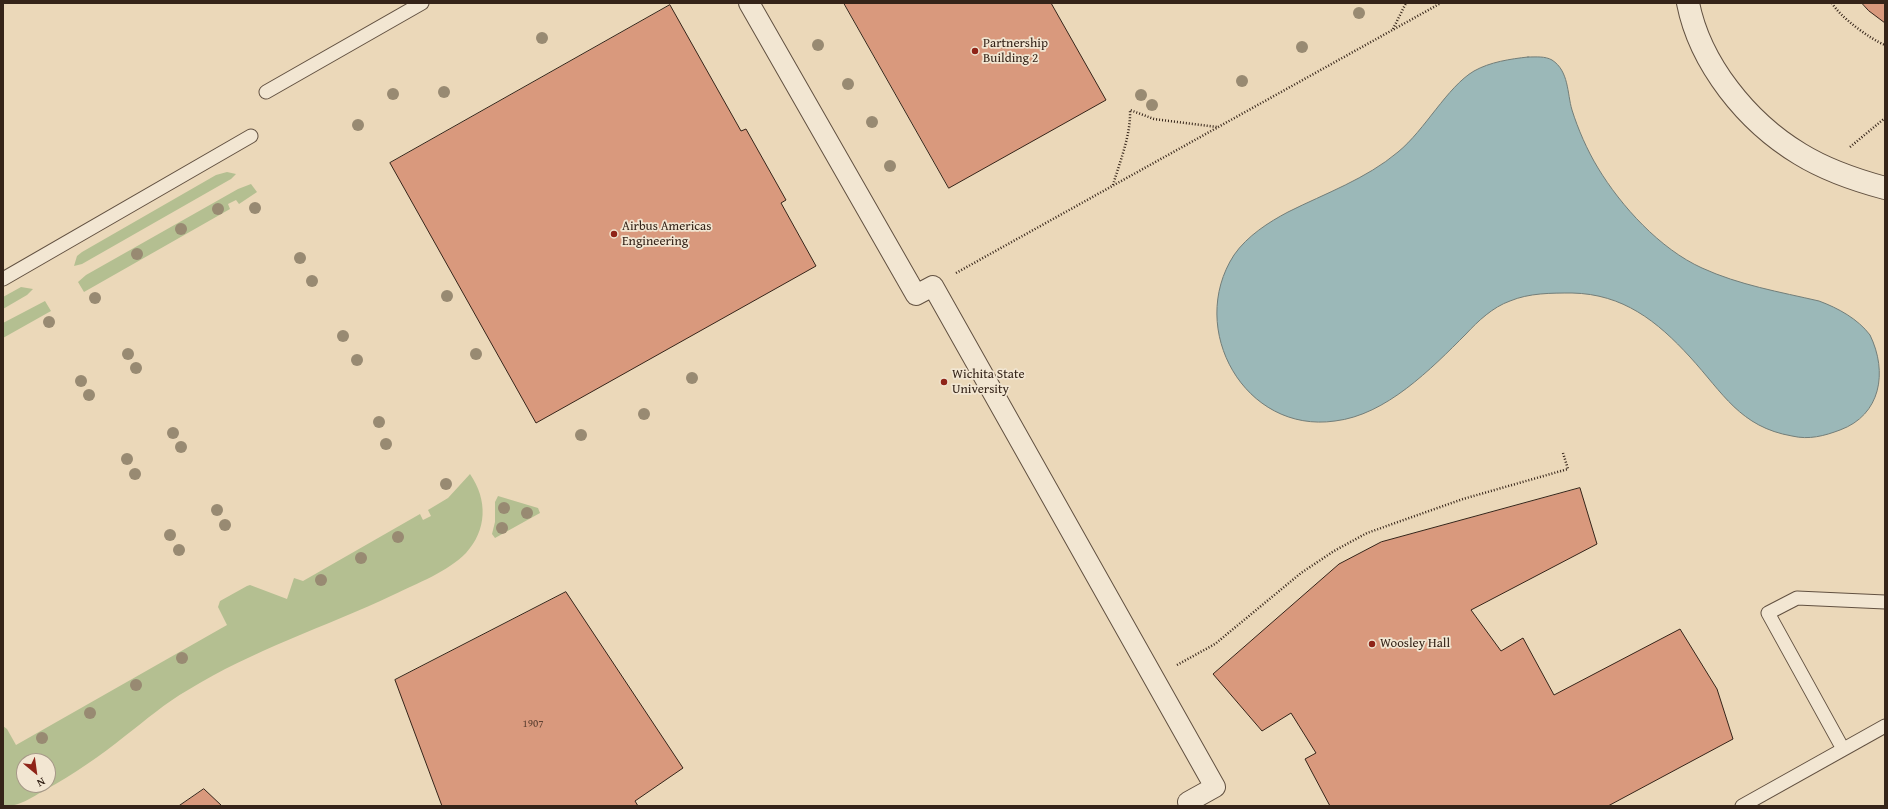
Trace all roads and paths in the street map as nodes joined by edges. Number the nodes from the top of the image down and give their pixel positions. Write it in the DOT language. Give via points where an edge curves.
graph roads {
  1 [pos="422,3"];
  2 [pos="749,3"];
  3 [pos="1406,3"];
  4 [pos="1441,3"];
  5 [pos="1688,3"];
  6 [pos="1832,3"];
  7 [pos="1392,30"];
  8 [pos="1885,45"];
  9 [pos="266,92"];
  10 [pos="1885,118"];
  11 [pos="1218,127"];
  12 [pos="251,136"];
  13 [pos="1850,147"];
  14 [pos="1113,185"];
  15 [pos="1885,188"];
  16 [pos="3,278"];
  17 [pos="933,286"];
  18 [pos="1563,453"];
  19 [pos="1885,602"];
  20 [pos="1153,677"];
  21 [pos="1885,726"];
  22 [pos="1843,750"];
  23 [pos="1190,806"];
  24 [pos="1742,806"];
  1 -- 9 [label="lane"];
  2 -- 17 [label="street" via="916,295"];
  3 -- 7 [label="path"];
  4 -- 7 [label="path"];
  5 -- 15 [label="street" via="1697,32 1714,67 1725,84 1759,123 1786,145 1815,163 1837,173"];
  6 -- 8 [label="path" via="1858,29 1874,41"];
  7 -- 11 [label="path"];
  10 -- 13 [label="path"];
  11 -- 14 [label="path"];
  11 -- 14 [label="path" via="1154,119 1130,110 1128,134"];
  12 -- 16 [label="lane"];
  14 -- 17 [label="path"];
  17 -- 20 [label="street"];
  18 -- 20 [label="path" via="1568,469 1463,499 1360,536 1301,573 1215,644"];
  19 -- 22 [label="lane" via="1797,598 1768,613"];
  20 -- 23 [label="street" via="1215,787 1188,802"];
  21 -- 22 [label="lane"];
  22 -- 24 [label="lane"];
}
